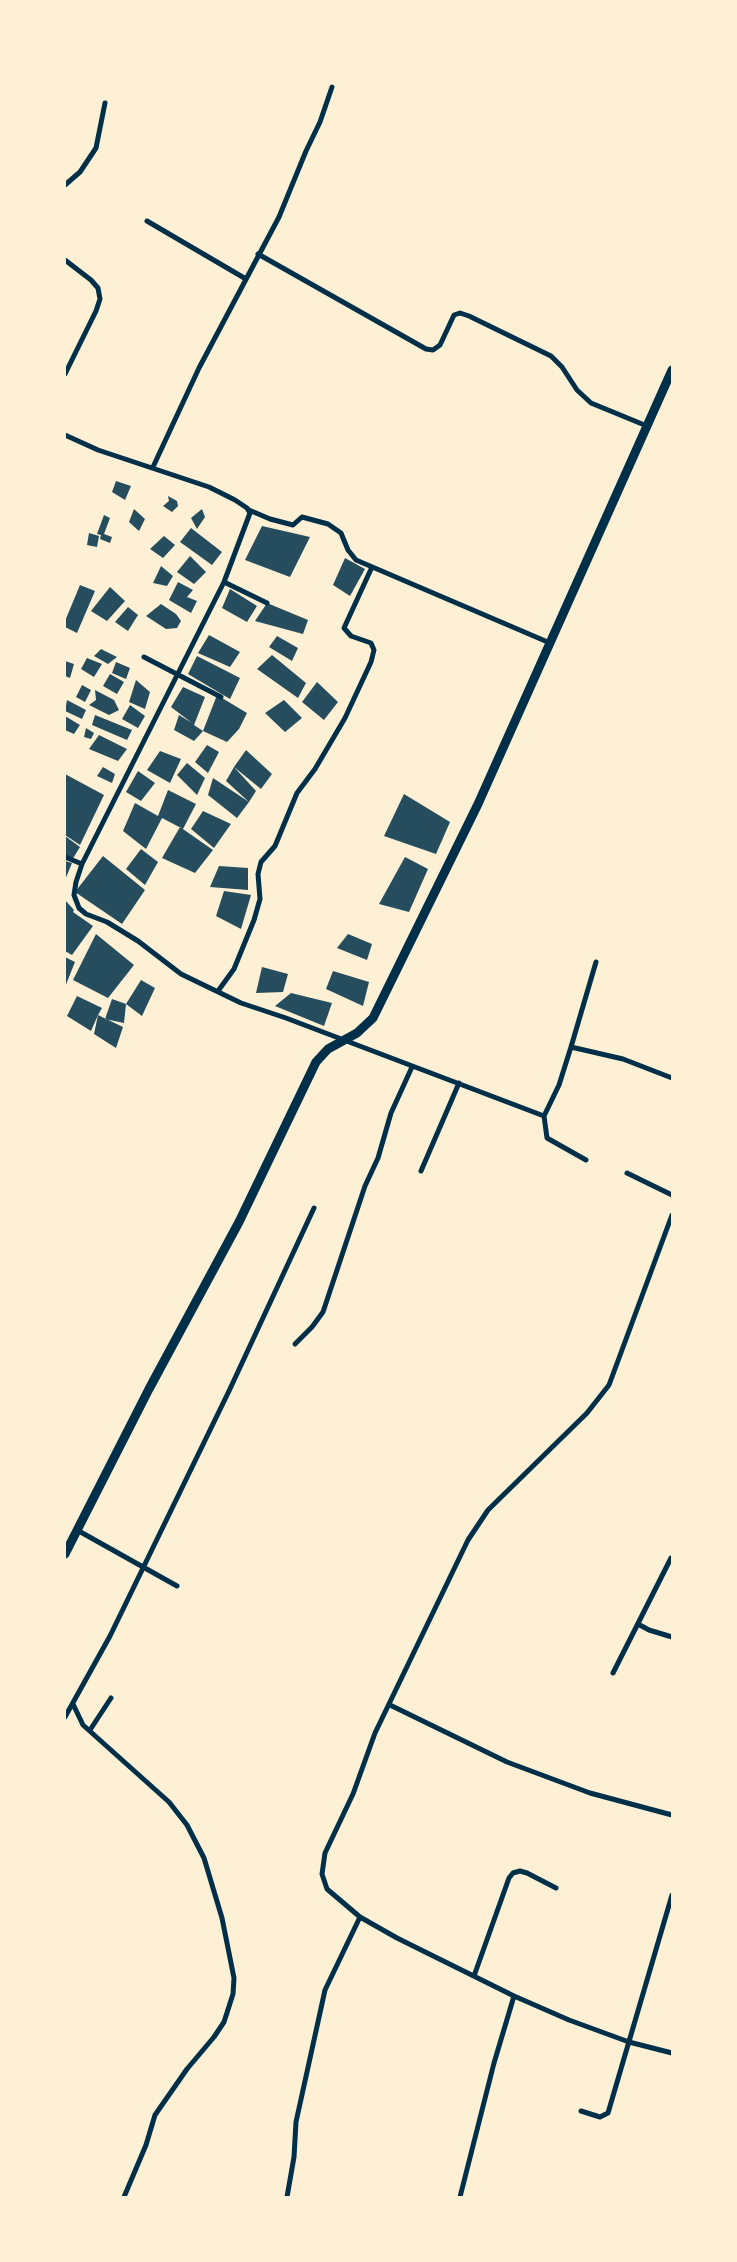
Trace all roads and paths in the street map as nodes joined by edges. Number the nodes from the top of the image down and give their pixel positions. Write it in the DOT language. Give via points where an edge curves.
graph roads {
  1 [pos="332,87"];
  2 [pos="104,103"];
  3 [pos="65,185"];
  4 [pos="147,221"];
  5 [pos="258,254"];
  6 [pos="65,260"];
  7 [pos="246,279"];
  8 [pos="672,370"];
  9 [pos="65,374"];
  10 [pos="648,426"];
  11 [pos="65,435"];
  12 [pos="153,467"];
  13 [pos="249,510"];
  14 [pos="372,567"];
  15 [pos="224,582"];
  16 [pos="267,603"];
  17 [pos="550,643"];
  18 [pos="144,657"];
  19 [pos="178,675"];
  20 [pos="221,697"];
  21 [pos="65,857"];
  22 [pos="82,864"];
  23 [pos="596,962"];
  24 [pos="218,991"];
  25 [pos="342,1040"];
  26 [pos="571,1047"];
  27 [pos="412,1066"];
  28 [pos="672,1078"];
  29 [pos="459,1083"];
  30 [pos="544,1116"];
  31 [pos="586,1160"];
  32 [pos="421,1171"];
  33 [pos="627,1172"];
  34 [pos="672,1195"];
  35 [pos="314,1208"];
  36 [pos="672,1215"];
  37 [pos="295,1344"];
  38 [pos="78,1530"];
  39 [pos="65,1554"];
  40 [pos="672,1558"];
  41 [pos="145,1567"];
  42 [pos="177,1586"];
  43 [pos="638,1624"];
  44 [pos="672,1637"];
  45 [pos="612,1673"];
  46 [pos="111,1698"];
  47 [pos="72,1704"];
  48 [pos="390,1705"];
  49 [pos="65,1717"];
  50 [pos="91,1729"];
  51 [pos="672,1815"];
  52 [pos="556,1888"];
  53 [pos="672,1895"];
  54 [pos="360,1917"];
  55 [pos="474,1976"];
  56 [pos="514,1996"];
  57 [pos="629,2042"];
  58 [pos="672,2053"];
  59 [pos="580,2111"];
  60 [pos="124,2197"];
  61 [pos="287,2197"];
  62 [pos="460,2197"];
  1 -- 5 [label="street" via="280,214"];
  2 -- 3 [label="street" via="96,148 80,172"];
  4 -- 7 [label="street"];
  5 -- 7 [label="street"];
  5 -- 10 [label="street" via="426,349 440,346 454,315 469,316 551,356 591,403"];
  6 -- 9 [label="street" via="92,280 100,298"];
  7 -- 12 [label="street" via="199,368"];
  8 -- 10 [label="street"];
  10 -- 17 [label="street"];
  11 -- 12 [label="street" via="104,452"];
  12 -- 13 [label="street" via="209,487"];
  13 -- 14 [label="street" via="293,525 302,518 328,524 341,533 351,556"];
  13 -- 15 [label="street"];
  14 -- 17 [label="street"];
  14 -- 24 [label="street" via="344,628 350,636 371,644 374,650 371,662 345,718 297,793 275,846 260,862 260,899 254,920 234,969"];
  15 -- 16 [label="street"];
  15 -- 19 [label="street"];
  17 -- 25 [label="street" via="478,804 373,1018 357,1033"];
  18 -- 19 [label="street"];
  19 -- 20 [label="street"];
  19 -- 22 [label="street"];
  21 -- 22 [label="street"];
  22 -- 24 [label="street" via="74,895 79,908 138,941 181,974"];
  23 -- 26 [label="street"];
  24 -- 25 [label="street" via="241,1003"];
  25 -- 27 [label="street"];
  25 -- 38 [label="street" via="316,1062 239,1222"];
  26 -- 28 [label="street" via="623,1059"];
  26 -- 30 [label="street" via="559,1085"];
  27 -- 29 [label="street"];
  27 -- 37 [label="street" via="391,1113 323,1312"];
  29 -- 30 [label="street"];
  29 -- 32 [label="street"];
  30 -- 31 [label="street" via="548,1138"];
  33 -- 34 [label="street"];
  35 -- 41 [label="street"];
  36 -- 48 [label="street" via="609,1384 587,1413 513,1483 477,1524"];
  38 -- 39 [label="street"];
  38 -- 41 [label="street"];
  40 -- 43 [label="street"];
  41 -- 42 [label="street"];
  41 -- 47 [label="street"];
  43 -- 44 [label="street"];
  43 -- 45 [label="street"];
  46 -- 50 [label="street"];
  47 -- 49 [label="street"];
  47 -- 50 [label="street" via="81,1722"];
  48 -- 51 [label="street" via="507,1762 590,1792"];
  48 -- 54 [label="street" via="325,1853 322,1874 327,1888"];
  50 -- 60 [label="street" via="169,1802 187,1825 204,1858 222,1918 234,1978 233,1994 224,2022 156,2115"];
  52 -- 55 [label="street" via="527,1873 513,1873"];
  53 -- 57 [label="street"];
  54 -- 55 [label="street"];
  54 -- 61 [label="street" via="325,1990 296,2122"];
  55 -- 56 [label="street"];
  56 -- 57 [label="street"];
  56 -- 62 [label="street"];
  57 -- 58 [label="street"];
  57 -- 59 [label="street" via="608,2113 600,2117"];
}
